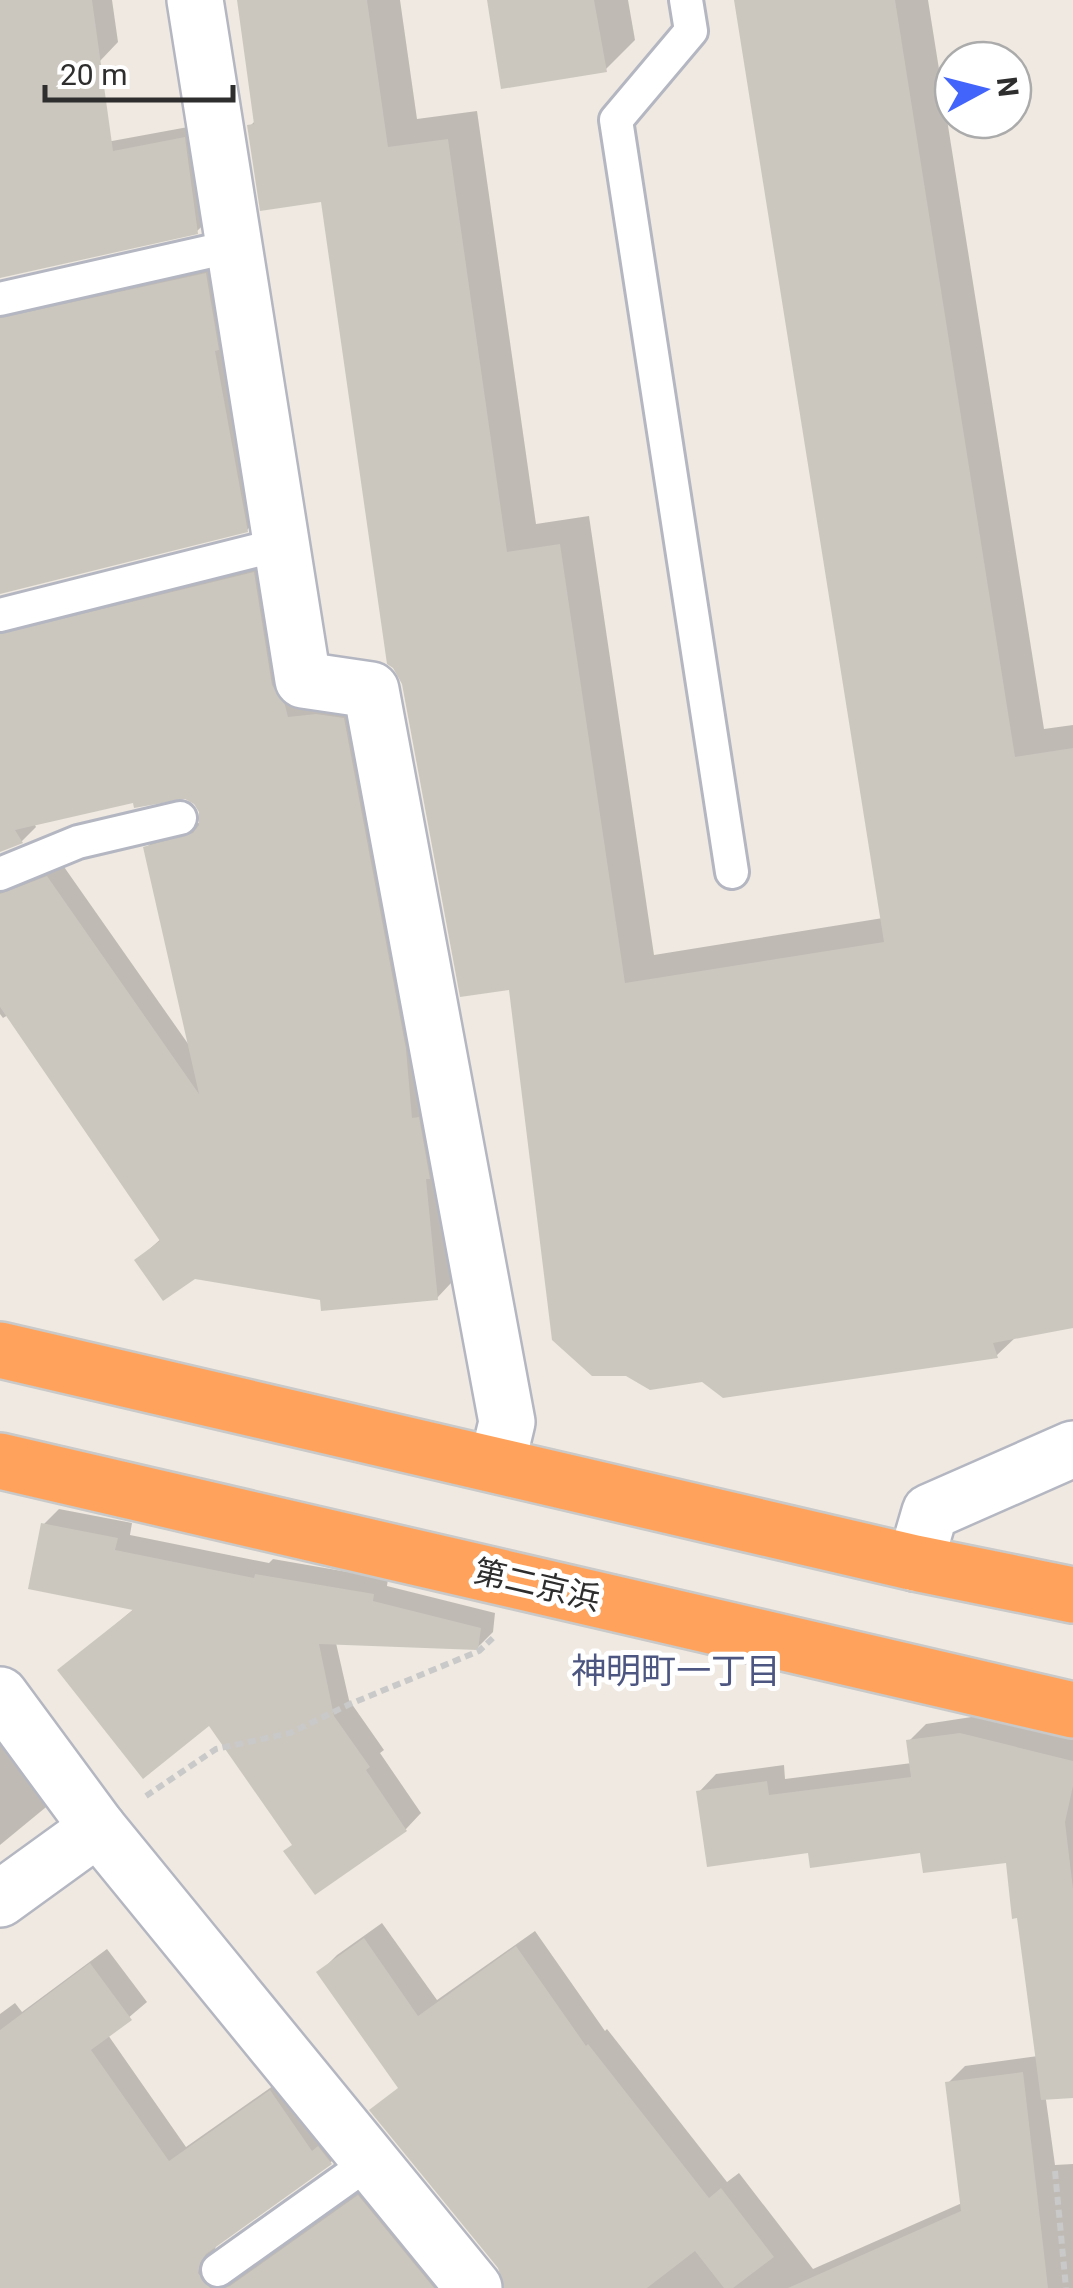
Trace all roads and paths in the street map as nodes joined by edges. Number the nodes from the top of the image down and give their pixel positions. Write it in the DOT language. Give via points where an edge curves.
graph roads {
  1 [pos="195,0"];
  2 [pos="686,0"];
  3 [pos="234,246"];
  4 [pos="0,299"];
  5 [pos="282,544"];
  6 [pos="0,614"];
  7 [pos="180,818"];
  8 [pos="732,872"];
  9 [pos="0,874"];
  10 [pos="0,1350"];
  11 [pos="1073,1448"];
  12 [pos="0,1461"];
  13 [pos="497,1464"];
  14 [pos="915,1562"];
  15 [pos="547,1588"];
  16 [pos="1073,1594"];
  17 [pos="0,1695"];
  18 [pos="1073,1710"];
  19 [pos="98,1828"];
  20 [pos="0,1899"];
  21 [pos="371,2162"];
  22 [pos="1055,2172"];
  23 [pos="218,2270"];
  24 [pos="474,2288"];
  25 [pos="1066,2288"];
  1 -- 3 [label="street"];
  2 -- 8 [label="lane" via="691,32 616,120"];
  3 -- 4 [label="lane"];
  3 -- 5 [label="street"];
  5 -- 6 [label="lane"];
  5 -- 13 [label="street" via="303,680 370,690 507,1422"];
  7 -- 9 [label="lane" via="78,842"];
  10 -- 13 [label="highway"];
  11 -- 14 [label="street" via="930,1512"];
  12 -- 15 [label="highway, 第二京浜"];
  13 -- 14 [label="highway"];
  14 -- 16 [label="highway"];
  15 -- 18 [label="highway, 第二京浜"];
  15 -- 19 [label="path" via="479,1650 290,1733 216,1749"];
  17 -- 19 [label="street"];
  19 -- 20 [label="street"];
  19 -- 21 [label="street"];
  21 -- 23 [label="lane"];
  21 -- 24 [label="street"];
  22 -- 25 [label="path"];
}
